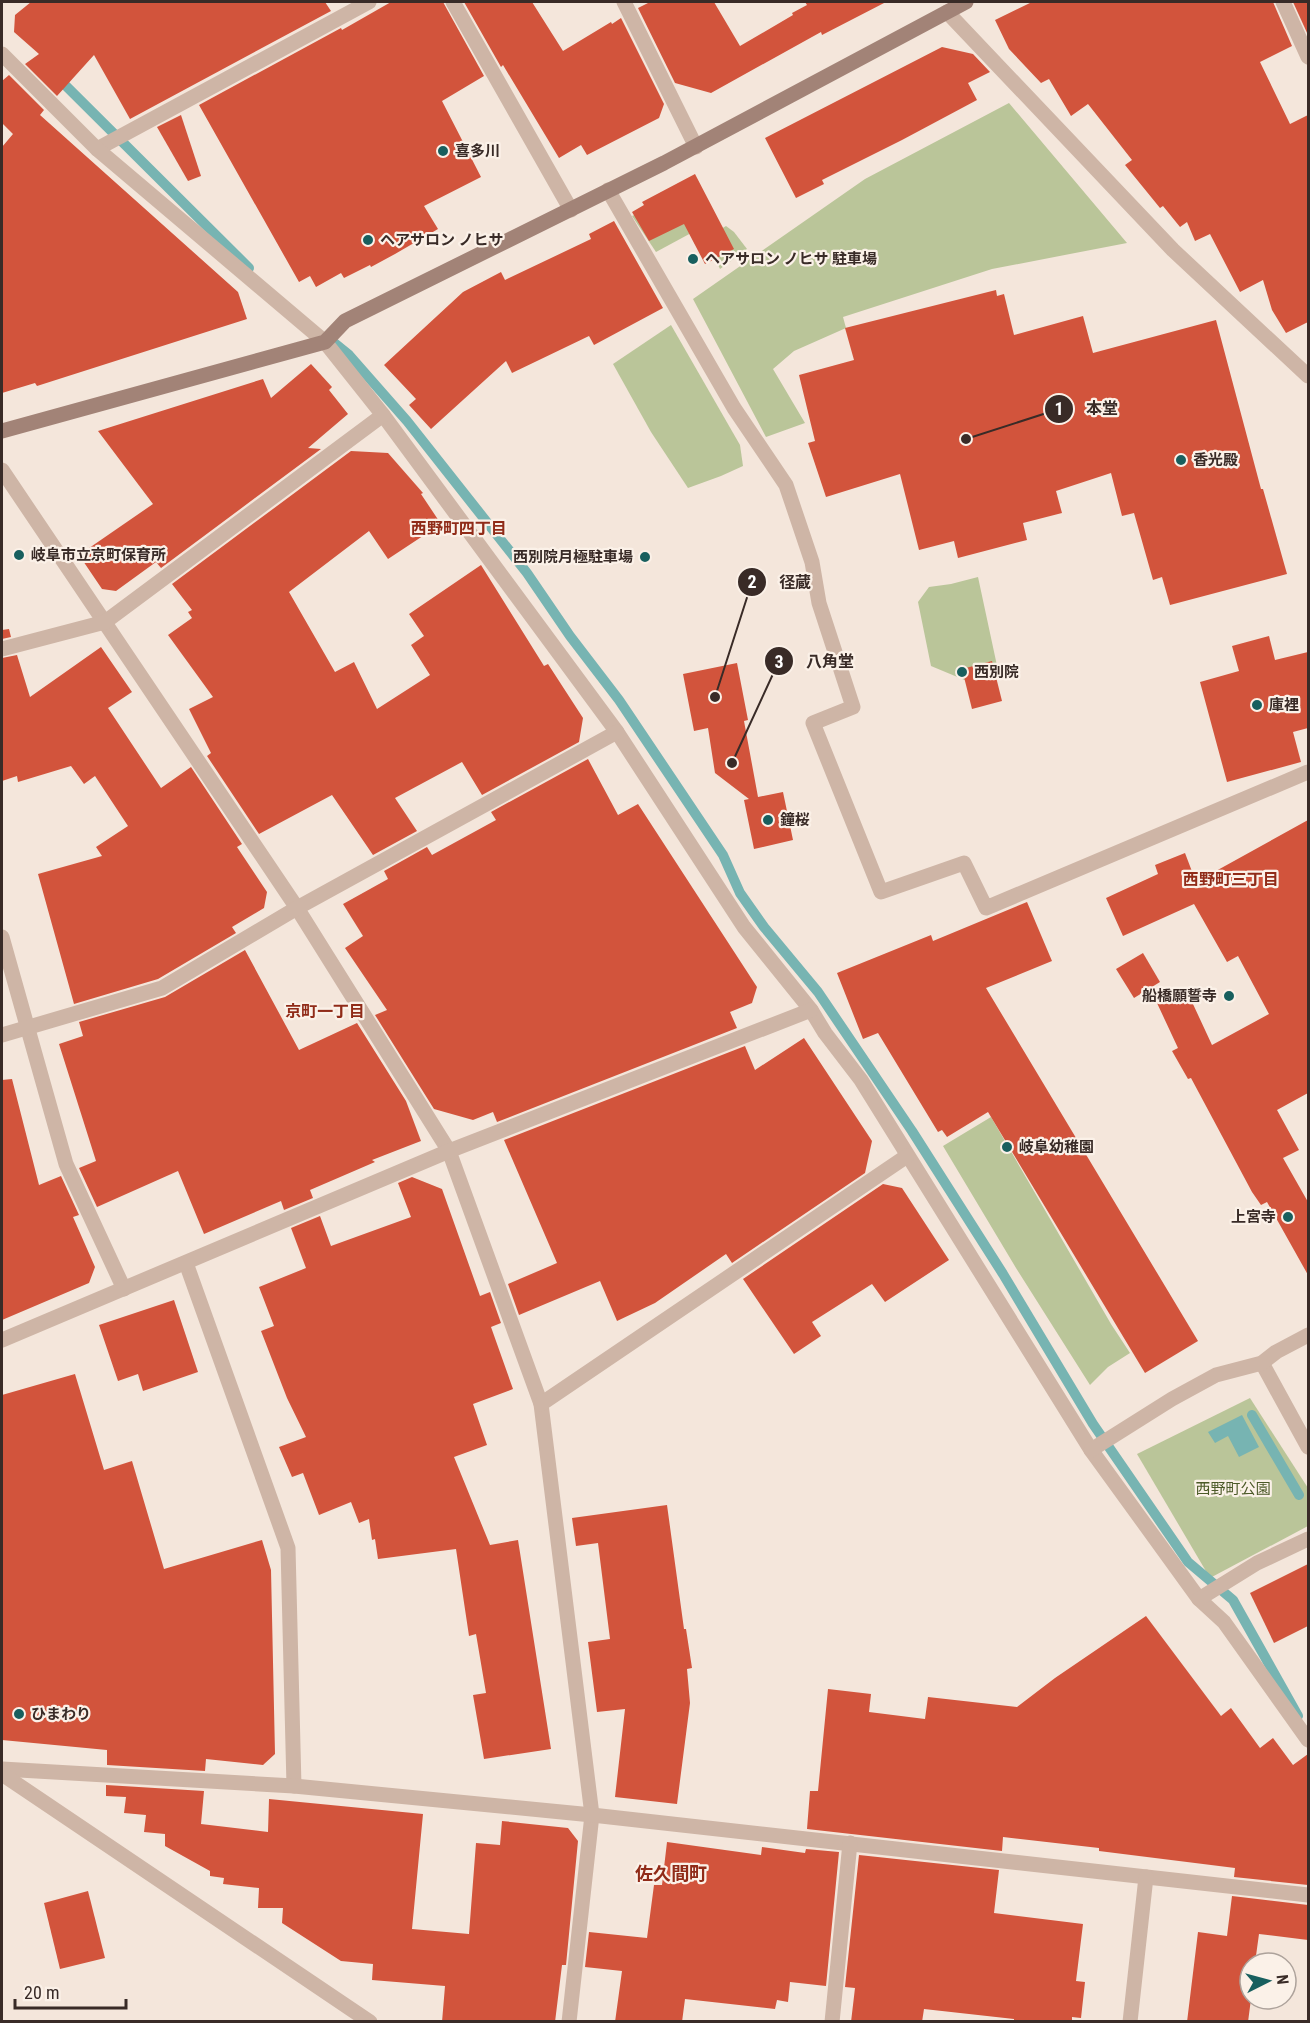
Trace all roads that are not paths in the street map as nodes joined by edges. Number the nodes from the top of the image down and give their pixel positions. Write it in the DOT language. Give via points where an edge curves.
graph roads {
  1 [pos="369,2"];
  2 [pos="453,2"];
  3 [pos="624,2"];
  4 [pos="966,2"];
  5 [pos="1283,2"];
  6 [pos="947,12"];
  7 [pos="2,54"];
  8 [pos="1308,57"];
  9 [pos="696,147"];
  10 [pos="97,148"];
  11 [pos="608,190"];
  12 [pos="571,210"];
  13 [pos="325,342"];
  14 [pos="1308,376"];
  15 [pos="383,415"];
  16 [pos="2,430"];
  17 [pos="2,470"];
  18 [pos="105,622"];
  19 [pos="2,649"];
  20 [pos="617,732"];
  21 [pos="1308,772"];
  22 [pos="297,908"];
  23 [pos="2,937"];
  24 [pos="811,1010"];
  25 [pos="27,1029"];
  26 [pos="2,1035"];
  27 [pos="448,1151"];
  28 [pos="907,1156"];
  29 [pos="186,1263"];
  30 [pos="124,1288"];
  31 [pos="1308,1335"];
  32 [pos="2,1340"];
  33 [pos="1262,1363"];
  34 [pos="541,1404"];
  35 [pos="1308,1447"];
  36 [pos="1091,1450"];
  37 [pos="1308,1539"];
  38 [pos="1199,1599"];
  39 [pos="1308,1740"];
  40 [pos="2,1769"];
  41 [pos="2,1774"];
  42 [pos="294,1785"];
  43 [pos="592,1815"];
  44 [pos="849,1843"];
  45 [pos="1146,1877"];
  46 [pos="1308,1895"];
  47 [pos="370,2022"];
  48 [pos="569,2022"];
  49 [pos="832,2022"];
  50 [pos="1130,2022"];
  1 -- 10 [label="street"];
  2 -- 12 [label="street"];
  3 -- 9 [label="street"];
  4 -- 6 [label="street"];
  5 -- 8 [label="street"];
  6 -- 9 [label="street"];
  6 -- 14 [label="street" via="1173,250"];
  7 -- 10 [label="street"];
  9 -- 11 [label="street"];
  10 -- 13 [label="street"];
  11 -- 12 [label="street"];
  11 -- 21 [label="street" via="734,408 786,485 853,707 813,723 881,892 964,863 986,908"];
  12 -- 13 [label="street" via="345,321"];
  13 -- 15 [label="street"];
  13 -- 16 [label="street"];
  15 -- 18 [label="street"];
  15 -- 20 [label="street"];
  17 -- 18 [label="street"];
  18 -- 19 [label="street"];
  18 -- 22 [label="street"];
  20 -- 22 [label="street"];
  20 -- 24 [label="street" via="744,927"];
  22 -- 25 [label="street" via="162,988"];
  22 -- 27 [label="street"];
  23 -- 25 [label="street"];
  24 -- 27 [label="street"];
  24 -- 28 [label="street" via="861,1080"];
  25 -- 26 [label="street"];
  25 -- 30 [label="street" via="66,1164"];
  27 -- 29 [label="street"];
  27 -- 34 [label="street"];
  28 -- 34 [label="street"];
  28 -- 36 [label="street"];
  29 -- 30 [label="street"];
  29 -- 42 [label="street" via="288,1548"];
  30 -- 32 [label="street"];
  31 -- 33 [label="street"];
  33 -- 35 [label="street"];
  33 -- 36 [label="street" via="1216,1375"];
  34 -- 43 [label="street"];
  36 -- 38 [label="street"];
  37 -- 38 [label="street" via="1257,1563"];
  38 -- 39 [label="street" via="1224,1622"];
  40 -- 42 [label="street"];
  41 -- 47 [label="street"];
  42 -- 43 [label="street"];
  43 -- 44 [label="street"];
  43 -- 48 [label="street"];
  44 -- 45 [label="street"];
  44 -- 49 [label="street"];
  45 -- 46 [label="street"];
  45 -- 50 [label="street"];
}
